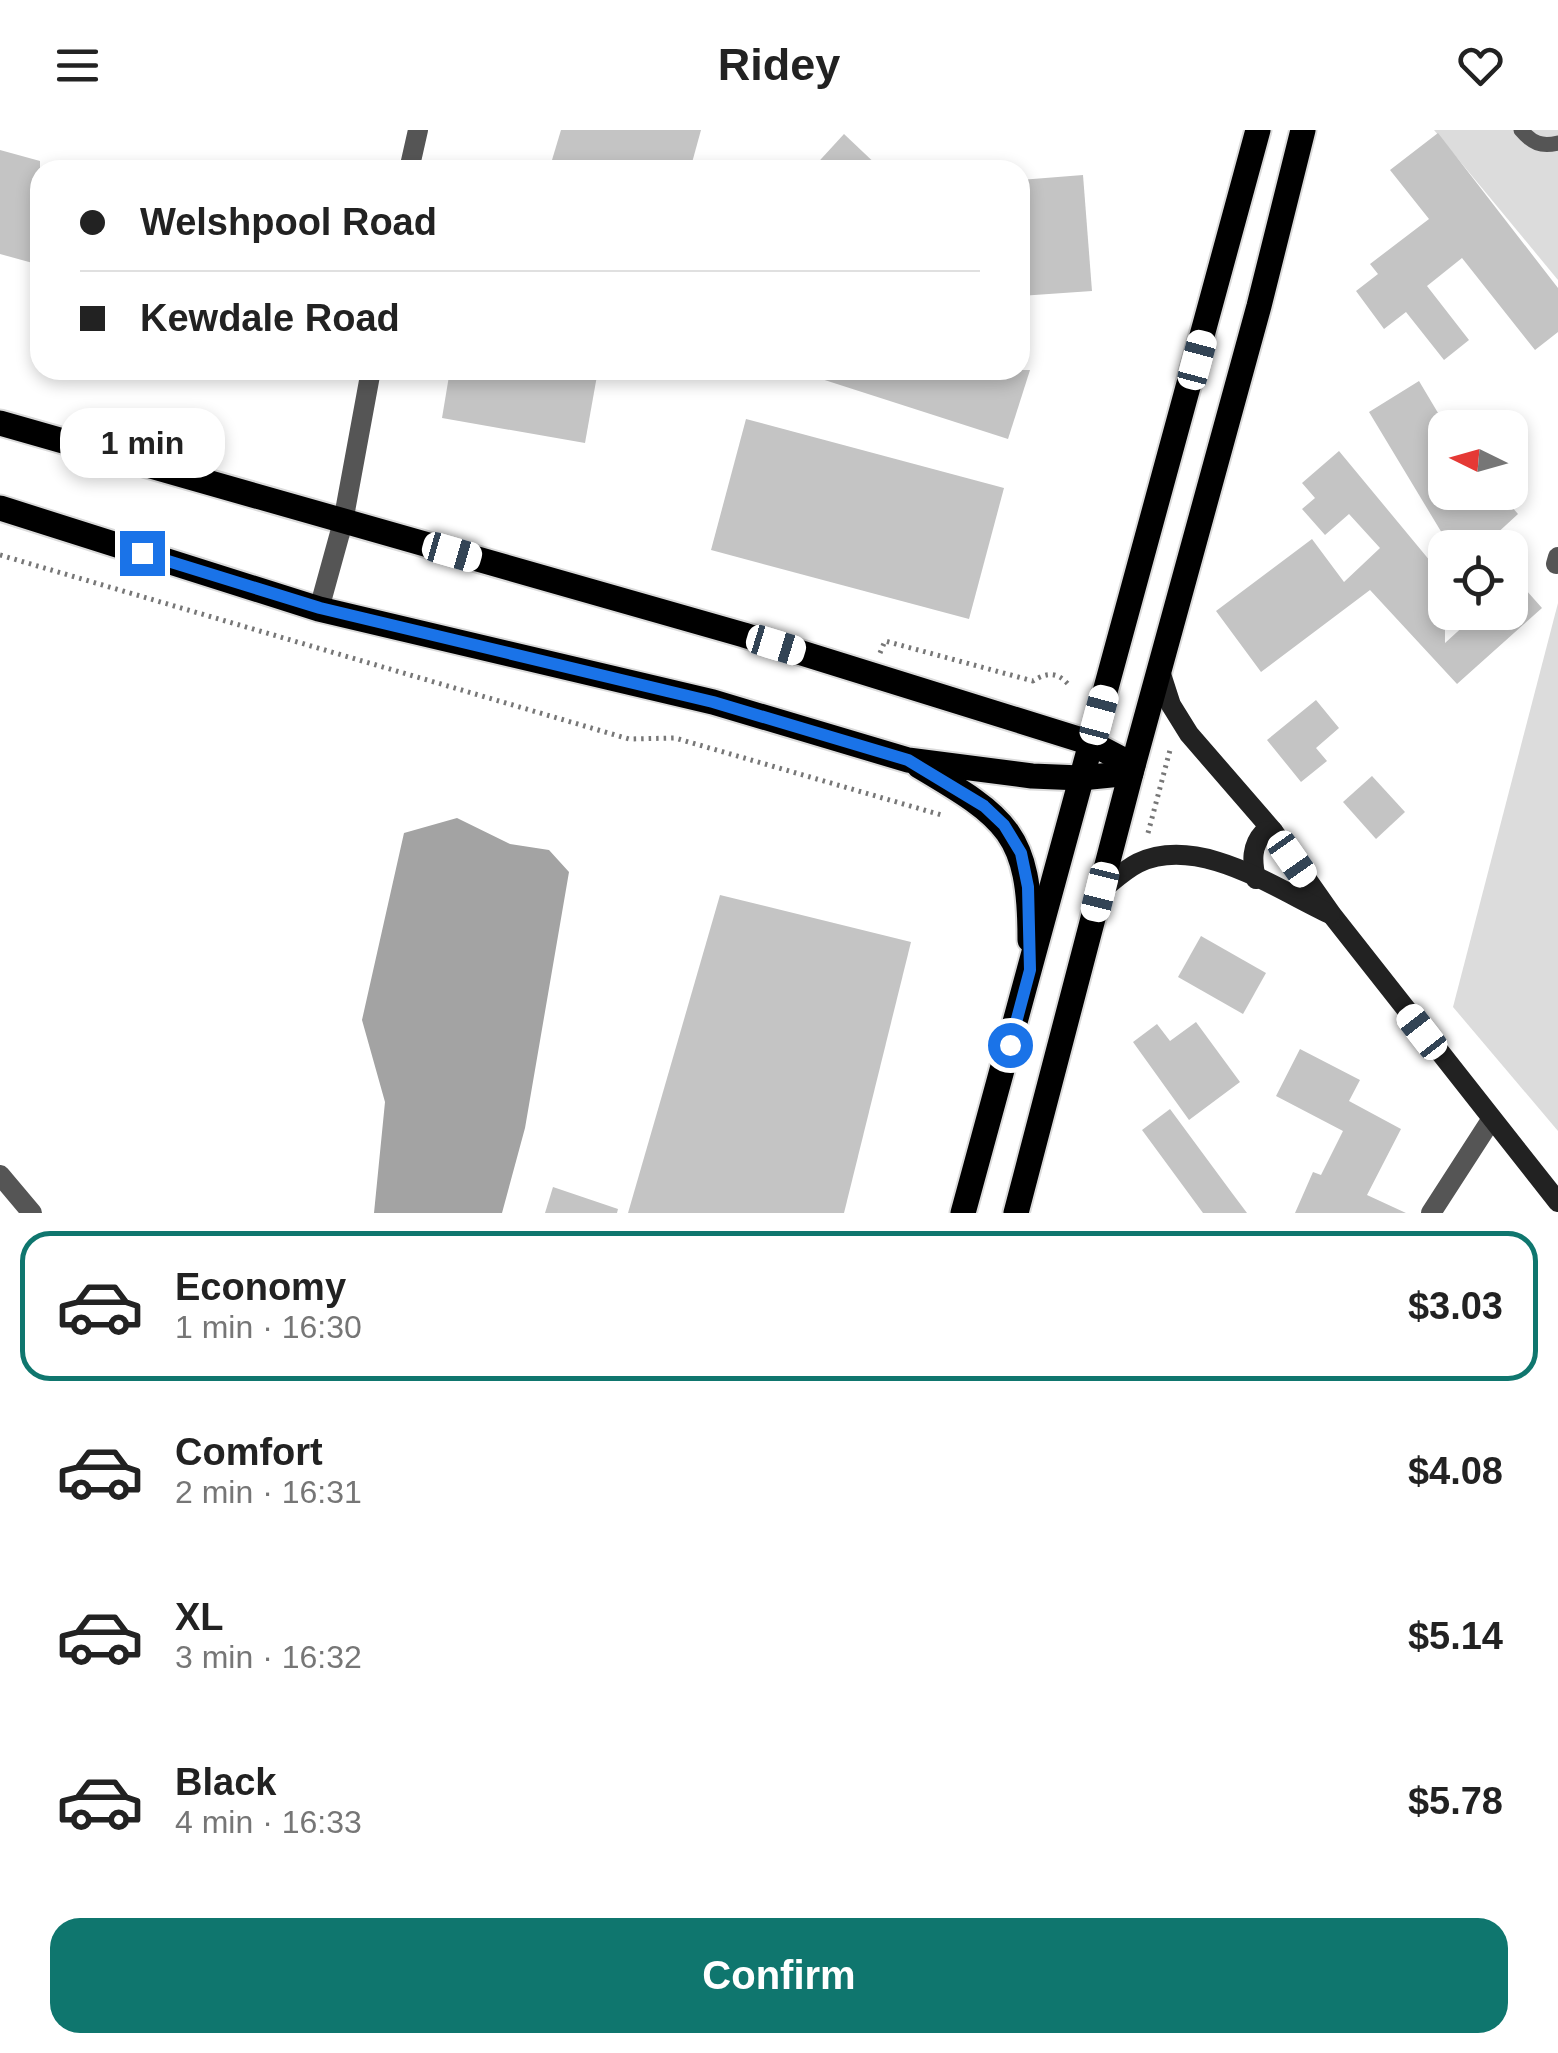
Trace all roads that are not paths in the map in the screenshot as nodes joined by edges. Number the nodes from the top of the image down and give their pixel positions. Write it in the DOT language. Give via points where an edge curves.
graph roads {
  1 [pos="418,130"];
  2 [pos="1258,130"];
  3 [pos="1303,130"];
  4 [pos="1521,130"];
  5 [pos="1558,143"];
  6 [pos="411,160"];
  7 [pos="369,380"];
  8 [pos="0,423"];
  9 [pos="0,508"];
  10 [pos="342,522"];
  11 [pos="320,608"];
  12 [pos="1160,670"];
  13 [pos="1091,743"];
  14 [pos="908,760"];
  15 [pos="1132,769"];
  16 [pos="1082,778"];
  17 [pos="1273,831"];
  18 [pos="1256,880"];
  19 [pos="1100,892"];
  20 [pos="1332,915"];
  21 [pos="1030,970"];
  22 [pos="1490,1120"];
  23 [pos="0,1175"];
  24 [pos="1558,1202"];
  25 [pos="32,1213"];
  26 [pos="963,1213"];
  27 [pos="1016,1213"];
  28 [pos="1431,1213"];
  1 -- 6 [label="street"];
  2 -- 13 [label="main road"];
  3 -- 12 [label="main road"];
  4 -- 5 [label="lane" via="1544,146"];
  7 -- 10 [label="street"];
  8 -- 10 [label="main road"];
  9 -- 11 [label="main road"];
  10 -- 11 [label="street"];
  10 -- 13 [label="main road"];
  11 -- 14 [label="main road" via="713,702"];
  12 -- 15 [label="main road"];
  12 -- 17 [label="street" via="1170,705 1189,734"];
  13 -- 15 [label="main road"];
  13 -- 16 [label="main road"];
  14 -- 16 [label="main road"];
  14 -- 21 [label="main road" via="984,806 1016,840 1028,887"];
  15 -- 16 [label="main road"];
  15 -- 19 [label="main road"];
  16 -- 21 [label="main road"];
  17 -- 18 [label="street" via="1258,839"];
  17 -- 20 [label="street"];
  18 -- 19 [label="street" via="1222,864 1173,856 1138,863"];
  18 -- 20 [label="street"];
  19 -- 27 [label="main road"];
  20 -- 22 [label="street"];
  21 -- 26 [label="main road"];
  22 -- 24 [label="street"];
  22 -- 28 [label="street"];
  23 -- 25 [label="street"];
}
